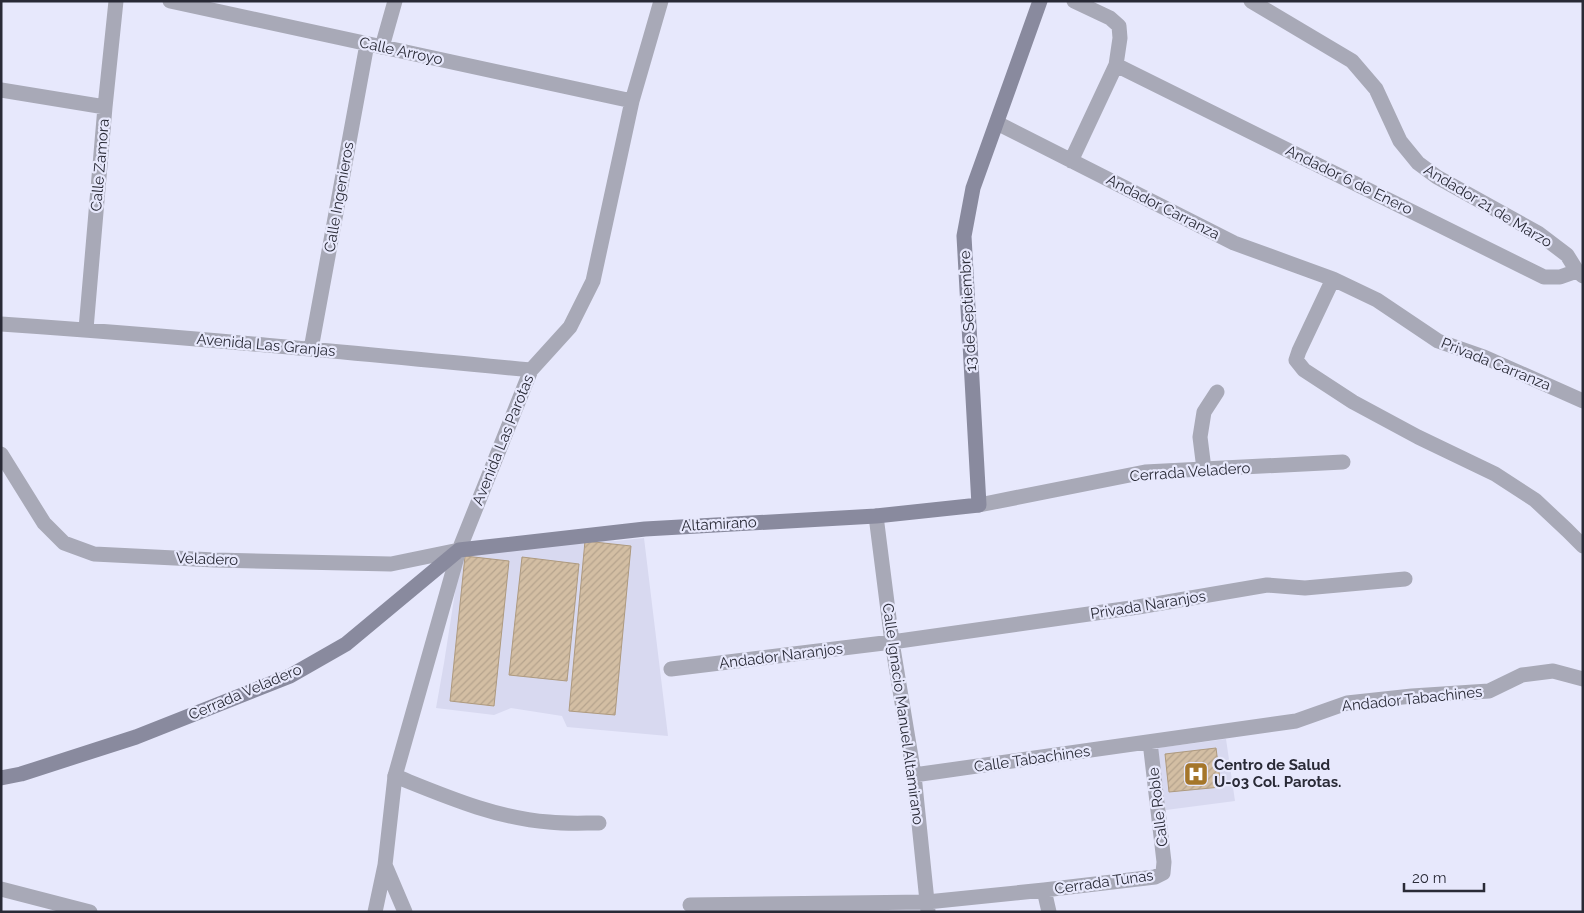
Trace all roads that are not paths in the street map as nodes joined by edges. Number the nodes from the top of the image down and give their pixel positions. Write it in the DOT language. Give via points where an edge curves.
graph roads {
  1 [pos="116,1"];
  2 [pos="170,1"];
  3 [pos="395,1"];
  4 [pos="661,1"];
  5 [pos="1040,1"];
  6 [pos="1074,1"];
  7 [pos="1251,1"];
  8 [pos="374,46"];
  9 [pos="1116,65"];
  10 [pos="1,90"];
  11 [pos="633,96"];
  12 [pos="105,107"];
  13 [pos="997,123"];
  14 [pos="1071,161"];
  15 [pos="1580,274"];
  16 [pos="1333,280"];
  17 [pos="1,324"];
  18 [pos="86,330"];
  19 [pos="311,349"];
  20 [pos="532,370"];
  21 [pos="1217,392"];
  22 [pos="1583,401"];
  23 [pos="1,454"];
  24 [pos="1343,462"];
  25 [pos="1204,469"];
  26 [pos="979,505"];
  27 [pos="876,516"];
  28 [pos="1583,546"];
  29 [pos="459,550"];
  30 [pos="1405,579"];
  31 [pos="892,642"];
  32 [pos="671,669"];
  33 [pos="1583,679"];
  34 [pos="1150,742"];
  35 [pos="914,775"];
  36 [pos="395,776"];
  37 [pos="1,778"];
  38 [pos="599,823"];
  39 [pos="385,865"];
  40 [pos="1163,873"];
  41 [pos="1,889"];
  42 [pos="1044,890"];
  43 [pos="690,905"];
  44 [pos="928,907"];
  45 [pos="90,912"];
  46 [pos="375,912"];
  47 [pos="405,912"];
  48 [pos="1049,912"];
  1 -- 12 [label="street, Calle Zamora"];
  2 -- 8 [label="street, Calle Arroyo"];
  3 -- 8 [label="street, Calle Ingenieros"];
  4 -- 11 [label="street, Avenida Las Parotas"];
  5 -- 13 [label="street, 13 de Septiembre"];
  6 -- 9 [label="street" via="1110,18 1119,26"];
  7 -- 15 [label="street, Andador 21 de Marzo" via="1352,61 1376,89 1400,142 1418,164 1437,178 1538,233 1567,255"];
  8 -- 11 [label="street, Calle Arroyo"];
  8 -- 19 [label="street, Calle Ingenieros"];
  9 -- 14 [label="street"];
  9 -- 15 [label="street, Andador 6 de Enero" via="1544,277"];
  10 -- 12 [label="street"];
  11 -- 20 [label="street, Avenida Las Parotas" via="593,281 570,327"];
  12 -- 18 [label="street, Calle Zamora"];
  13 -- 14 [label="street, Andador Carranza"];
  13 -- 26 [label="street, 13 de Septiembre" via="973,188 964,236"];
  14 -- 16 [label="street, Andador Carranza" via="1234,243"];
  16 -- 22 [label="street, Privada Carranza" via="1377,300 1438,341 1484,357"];
  16 -- 28 [label="street" via="1298,351 1296,360 1304,370 1353,402 1495,474 1535,500"];
  17 -- 18 [label="street, Avenida Las Granjas"];
  18 -- 19 [label="street, Avenida Las Granjas"];
  19 -- 20 [label="street, Avenida Las Granjas"];
  20 -- 29 [label="street, Avenida Las Parotas"];
  21 -- 25 [label="street" via="1204,412 1200,437"];
  23 -- 29 [label="street, Veladero" via="44,523 64,543 94,554 391,564"];
  24 -- 25 [label="street, Cerrada Veladero"];
  25 -- 26 [label="street, Cerrada Veladero" via="1145,472"];
  26 -- 27 [label="street, Altamirano"];
  27 -- 29 [label="street, Altamirano" via="645,529"];
  27 -- 31 [label="street, Calle Ignacio Manuel Altamirano"];
  29 -- 36 [label="street, Avenida Las Parotas"];
  29 -- 37 [label="street, Cerrada Veladero" via="346,644 290,676 136,737"];
  30 -- 31 [label="street, Privada Naranjos" via="1305,588 1267,585"];
  31 -- 32 [label="street, Andador Naranjos"];
  31 -- 35 [label="street, Calle Ignacio Manuel Altamirano"];
  33 -- 34 [label="street, Andador Tabachines" via="1553,671 1522,675 1489,691 1347,703 1296,721"];
  34 -- 35 [label="street, Calle Tabachines"];
  34 -- 40 [label="street, Calle Roble"];
  35 -- 44 [label="street, Calle Ignacio Manuel Altamirano"];
  36 -- 38 [label="street" via="465,804 508,815 549,822"];
  36 -- 39 [label="street, Avenida Las Parotas"];
  39 -- 46 [label="street, Avenida Las Parotas"];
  39 -- 47 [label="street"];
  40 -- 42 [label="street, Cerrada Tunas" via="1155,877"];
  41 -- 45 [label="street"];
  42 -- 44 [label="street, Cerrada Tunas"];
  42 -- 48 [label="street"];
  43 -- 44 [label="street, Cerrada Tunas"];
}
